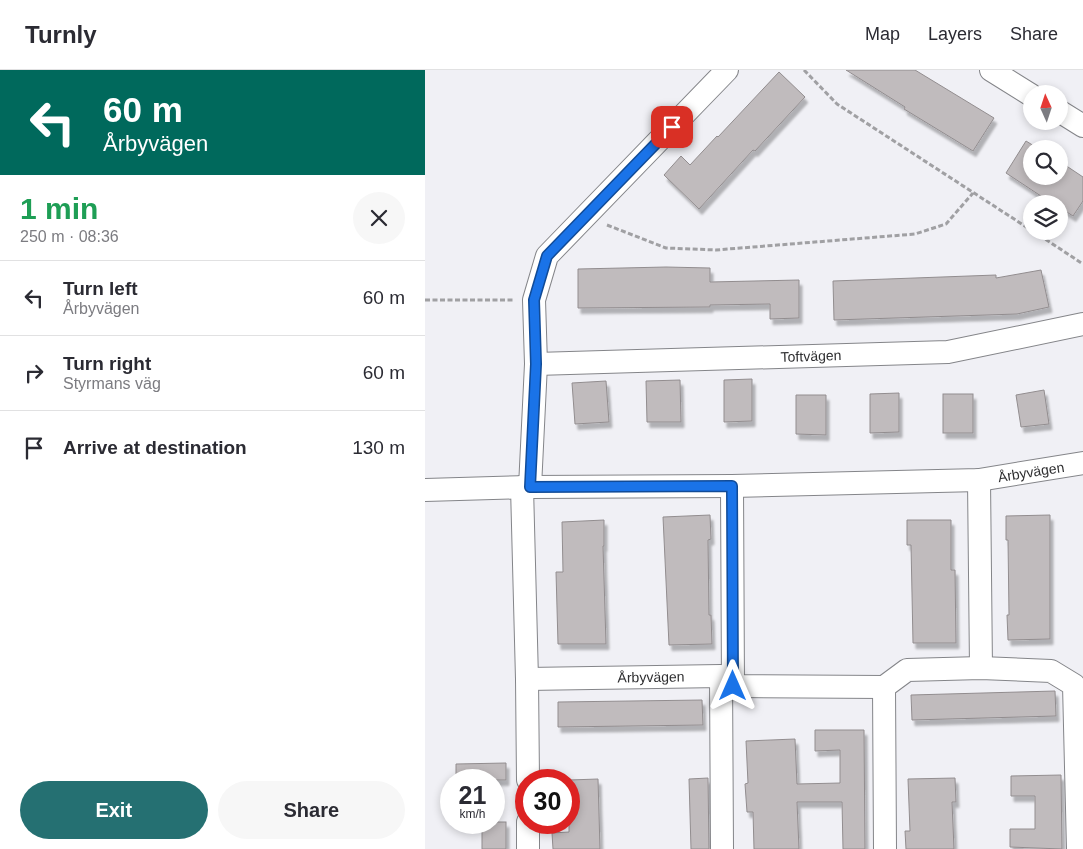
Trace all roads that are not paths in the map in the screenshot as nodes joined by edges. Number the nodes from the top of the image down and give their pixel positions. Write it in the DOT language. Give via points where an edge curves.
graph roads {
  1 [pos="727,70"];
  2 [pos="991,70"];
  3 [pos="1023,90"];
  4 [pos="1068,117"];
  5 [pos="1083,126"];
  6 [pos="1083,324"];
  7 [pos="536,364"];
  8 [pos="1083,463"];
  9 [pos="979,480"];
  10 [pos="732,486"];
  11 [pos="526,487"];
  12 [pos="425,490"];
  13 [pos="981,668"];
  14 [pos="527,679"];
  15 [pos="727,681"];
  16 [pos="1078,685"];
  17 [pos="884,687"];
  18 [pos="528,769"];
  19 [pos="528,834"];
  20 [pos="528,849"];
  21 [pos="722,849"];
  22 [pos="885,849"];
  23 [pos="1078,849"];
  1 -- 7 [label="street" via="547,256 534,300"];
  2 -- 3 [label="street"];
  4 -- 5 [label="street"];
  6 -- 7 [label="street, Toftvägen" via="948,352"];
  7 -- 11 [label="street"];
  8 -- 9 [label="street, Årbyvägen"];
  9 -- 10 [label="street, Årbyvägen"];
  9 -- 13 [label="street, Årbyvägen"];
  10 -- 11 [label="street, Årbyvägen"];
  10 -- 15 [label="street"];
  11 -- 12 [label="street, Årbyvägen"];
  11 -- 14 [label="street"];
  13 -- 16 [label="street" via="1051,672"];
  13 -- 17 [label="street" via="907,670"];
  14 -- 15 [label="street, Årbyvägen"];
  14 -- 18 [label="street"];
  15 -- 17 [label="street, Årbyvägen"];
  15 -- 21 [label="street"];
  16 -- 23 [label="street"];
  17 -- 22 [label="street"];
  19 -- 20 [label="street"];
}
